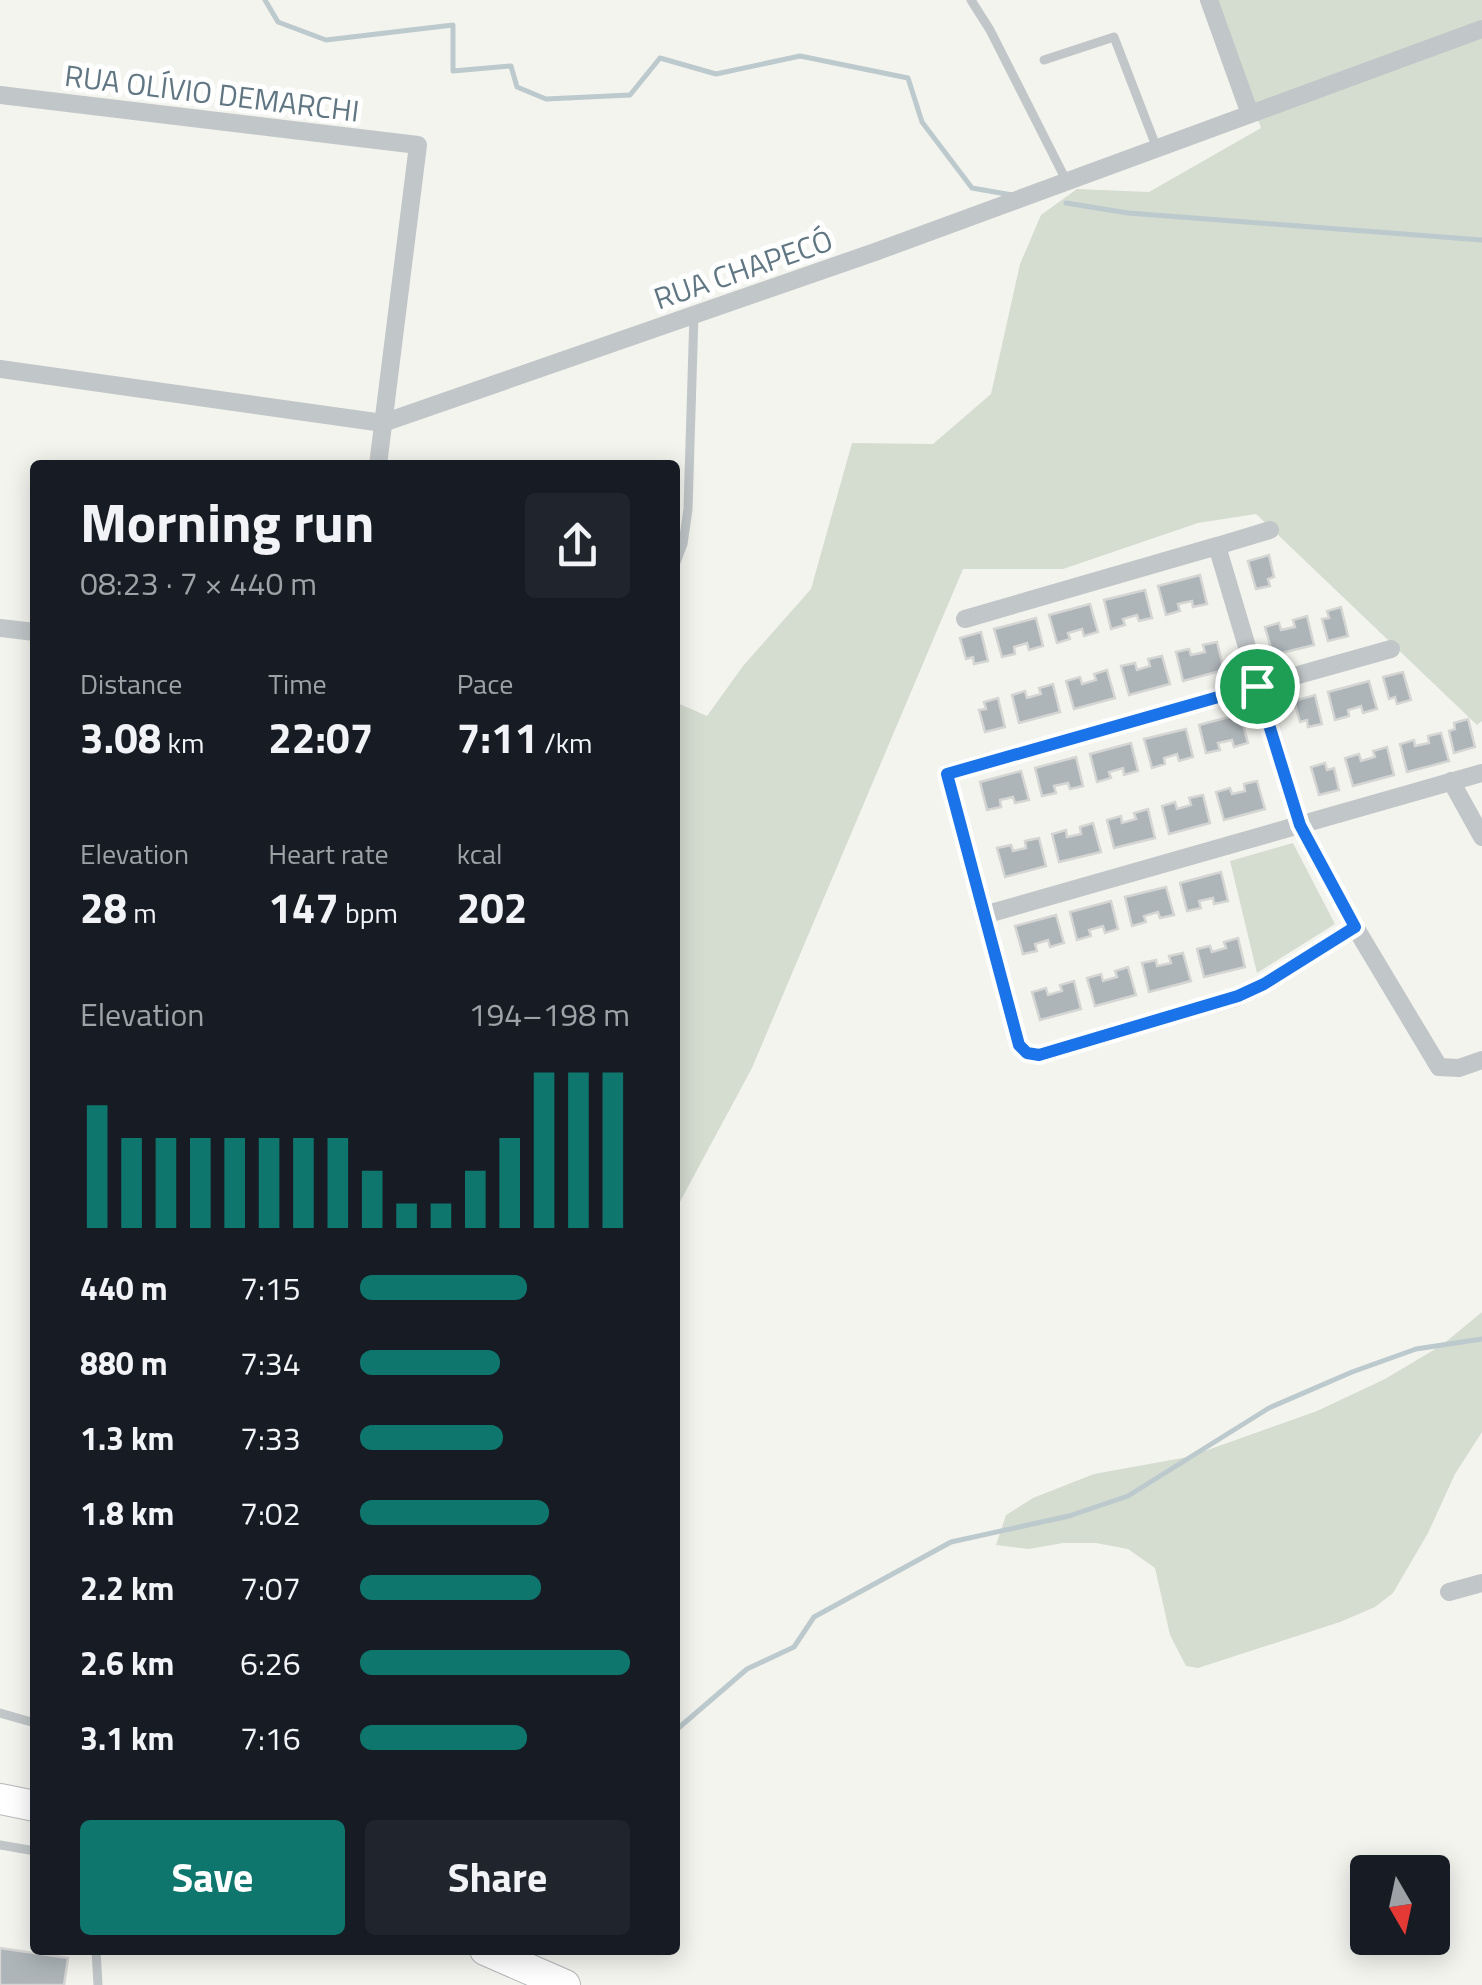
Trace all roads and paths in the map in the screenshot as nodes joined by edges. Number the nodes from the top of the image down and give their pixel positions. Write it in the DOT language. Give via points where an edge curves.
graph roads {
  1 [pos="971,0"];
  2 [pos="1209,0"];
  3 [pos="1482,29"];
  4 [pos="1044,60"];
  5 [pos="0,95"];
  6 [pos="1250,114"];
  7 [pos="1156,146"];
  8 [pos="1066,180"];
  9 [pos="694,314"];
  10 [pos="0,369"];
  11 [pos="383,424"];
  12 [pos="379,460"];
  13 [pos="1270,530"];
  14 [pos="1217,546"];
  15 [pos="680,552"];
  16 [pos="965,619"];
  17 [pos="0,628"];
  18 [pos="30,631"];
  19 [pos="1390,650"];
  20 [pos="1257,686"];
  21 [pos="1482,773"];
  22 [pos="1451,782"];
  23 [pos="1300,825"];
  24 [pos="1482,836"];
  25 [pos="984,915"];
  26 [pos="1355,927"];
  27 [pos="1482,1060"];
  28 [pos="1482,1582"];
  29 [pos="1449,1592"];
  30 [pos="0,1713"];
  31 [pos="30,1722"];
  32 [pos="0,1800"];
  33 [pos="30,1805"];
  34 [pos="0,1845"];
  35 [pos="30,1851"];
  36 [pos="96,1955"];
  37 [pos="496,1955"];
  38 [pos="98,1985"];
  39 [pos="565,1985"];
  1 -- 8 [label="lane"];
  2 -- 6 [label="street"];
  3 -- 6 [label="street, RUA CHAPECÓ"];
  4 -- 7 [label="lane" via="1114,36"];
  5 -- 11 [label="street, RUA OLÍVIO DEMARCHI" via="418,145"];
  6 -- 7 [label="street, RUA CHAPECÓ"];
  7 -- 8 [label="street, RUA CHAPECÓ"];
  8 -- 9 [label="street, RUA CHAPECÓ"];
  9 -- 11 [label="street, RUA CHAPECÓ"];
  9 -- 15 [label="lane" via="688,509"];
  10 -- 11 [label="street, RUA CHAPECÓ"];
  11 -- 12 [label="street"];
  13 -- 14 [label="street"];
  14 -- 16 [label="street"];
  14 -- 20 [label="street"];
  17 -- 18 [label="street"];
  19 -- 20 [label="street"];
  20 -- 23 [label="street"];
  20 -- 25 [label="street" via="947,774"];
  21 -- 22 [label="street"];
  22 -- 23 [label="street"];
  22 -- 24 [label="street"];
  23 -- 25 [label="street"];
  23 -- 26 [label="street"];
  25 -- 26 [label="street" via="1019,1045 1039,1055 1238,996"];
  26 -- 27 [label="street" via="1439,1067"];
  28 -- 29 [label="street"];
  30 -- 31 [label="lane"];
  32 -- 33 [label="highway"];
  34 -- 35 [label="lane"];
  36 -- 38 [label="lane"];
  37 -- 39 [label="highway"];
}
